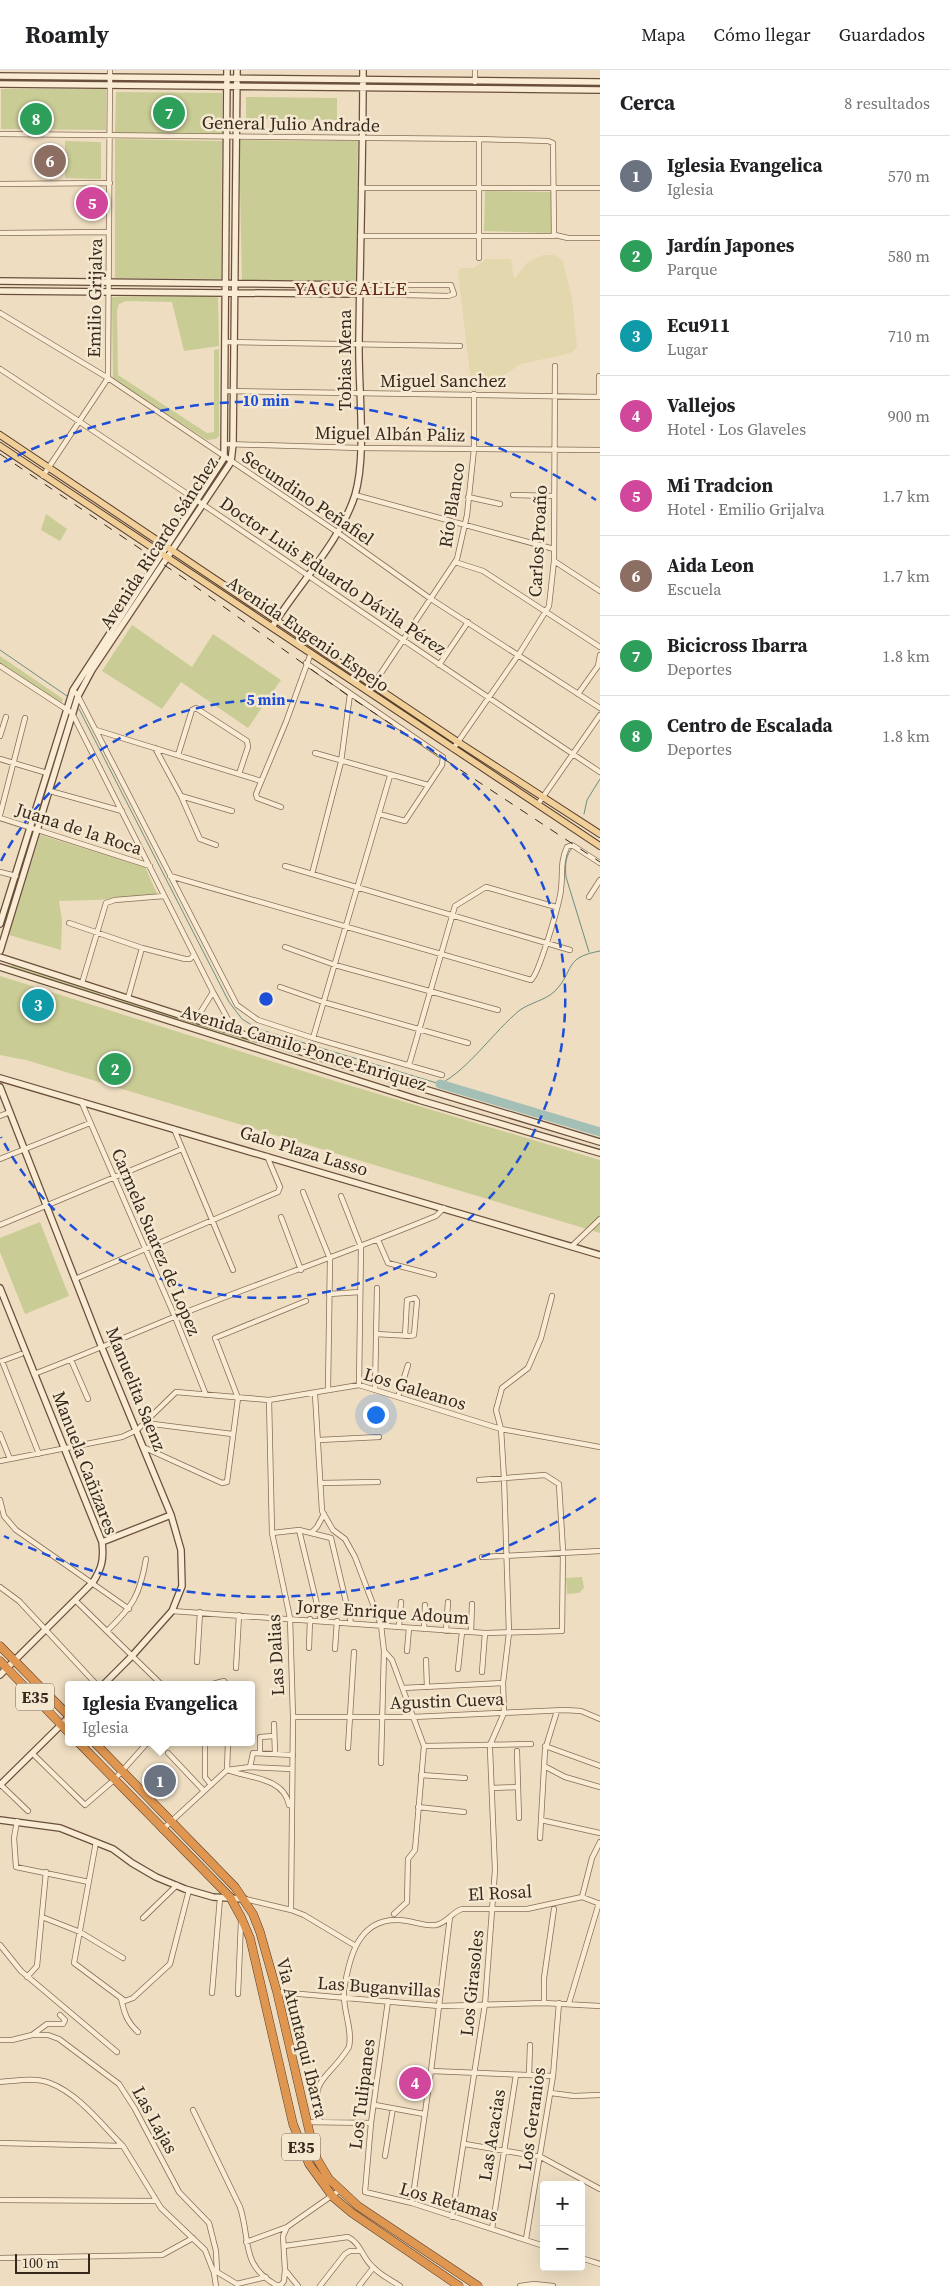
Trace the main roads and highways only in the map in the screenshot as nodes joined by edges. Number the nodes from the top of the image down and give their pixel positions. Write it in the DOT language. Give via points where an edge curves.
graph roads {
  1 [pos="0,435"];
  2 [pos="0,446"];
  3 [pos="540,801"];
  4 [pos="600,834"];
  5 [pos="600,846"];
  6 [pos="0,1646"];
  7 [pos="0,1661"];
  8 [pos="65,1712"];
  9 [pos="65,1728"];
  10 [pos="82,1746"];
  11 [pos="98,1746"];
  12 [pos="459,2286"];
  13 [pos="478,2286"];
  1 -- 3 [label="main road, Avenida Eugenio Espejo" via="277,619"];
  2 -- 3 [label="main road, Avenida Eugenio Espejo" via="452,749"];
  3 -- 4 [label="main road, Avenida Eugenio Espejo"];
  3 -- 5 [label="main road, Avenida Eugenio Espejo"];
  6 -- 8 [label="highway, E35"];
  7 -- 9 [label="highway, E35"];
  10 -- 12 [label="highway, E35" via="230,1898 241,1917 250,1938 294,2128 309,2164 333,2196 352,2213"];
  11 -- 13 [label="highway, Via Atuntaqui Ibarra / E35" via="245,1899 260,1932 277,1992 317,2159 329,2179 358,2206"];
}
